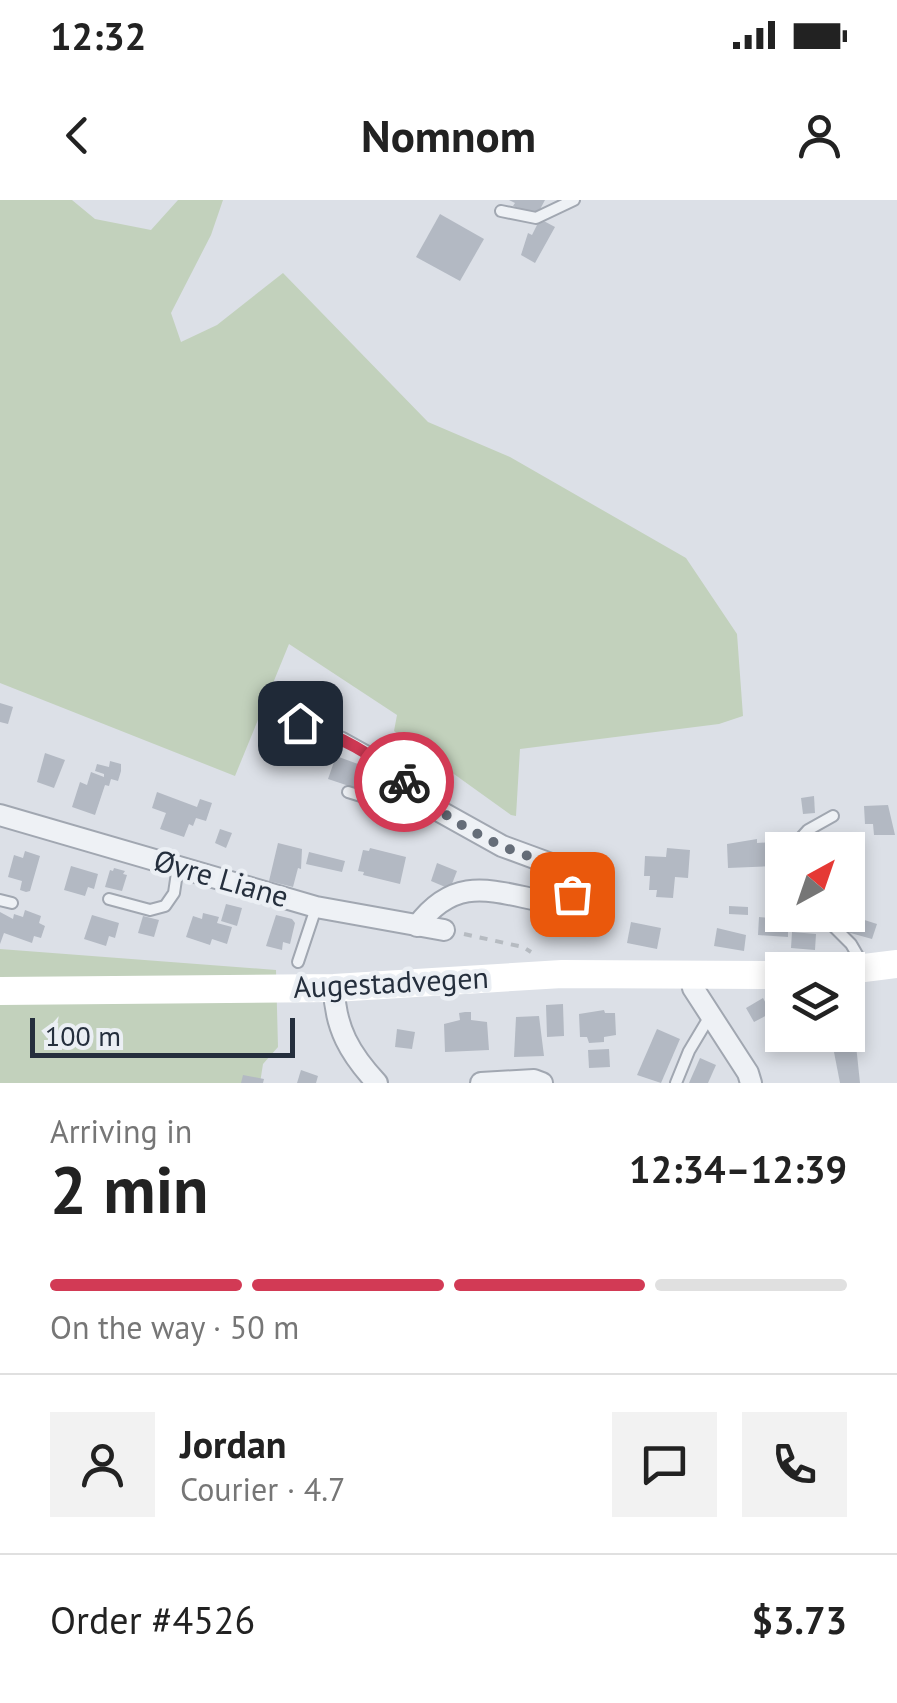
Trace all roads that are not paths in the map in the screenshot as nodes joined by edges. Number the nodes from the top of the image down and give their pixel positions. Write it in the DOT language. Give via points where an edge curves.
graph roads {
  1 [pos="574,200"];
  2 [pos="501,210"];
  3 [pos="300,723"];
  4 [pos="348,792"];
  5 [pos="442,812"];
  6 [pos="0,815"];
  7 [pos="833,816"];
  8 [pos="806,832"];
  9 [pos="178,866"];
  10 [pos="109,899"];
  11 [pos="316,907"];
  12 [pos="417,926"];
  13 [pos="444,930"];
  14 [pos="839,932"];
  15 [pos="853,952"];
  16 [pos="298,962"];
  17 [pos="897,964"];
  18 [pos="865,968"];
  19 [pos="690,974"];
  20 [pos="765,975"];
  21 [pos="334,988"];
  22 [pos="0,991"];
  23 [pos="710,1016"];
  24 [pos="377,1083"];
  25 [pos="481,1083"];
  26 [pos="542,1083"];
  27 [pos="676,1083"];
  28 [pos="751,1083"];
  1 -- 2 [label="lane" via="536,218"];
  3 -- 5 [label="lane" via="370,753"];
  4 -- 5 [label="lane" via="374,800 397,797"];
  5 -- 12 [label="street" via="502,846 560,866 576,886 554,903 455,892"];
  6 -- 9 [label="street, Øvre Liane"];
  7 -- 8 [label="lane"];
  9 -- 10 [label="lane" via="165,906 150,910"];
  9 -- 11 [label="street, Øvre Liane"];
  11 -- 12 [label="street, Øvre Liane"];
  11 -- 16 [label="lane"];
  12 -- 13 [label="street, Øvre Liane"];
  14 -- 15 [label="lane"];
  17 -- 18 [label="main road"];
  19 -- 20 [label="main road, Augestadvegen"];
  19 -- 21 [label="main road, Augestadvegen" via="562,974"];
  19 -- 23 [label="street"];
  21 -- 22 [label="main road, Augestadvegen"];
  21 -- 24 [label="street" via="345,1043"];
  23 -- 27 [label="lane"];
  23 -- 28 [label="street"];
  25 -- 26 [label="street"];
}
